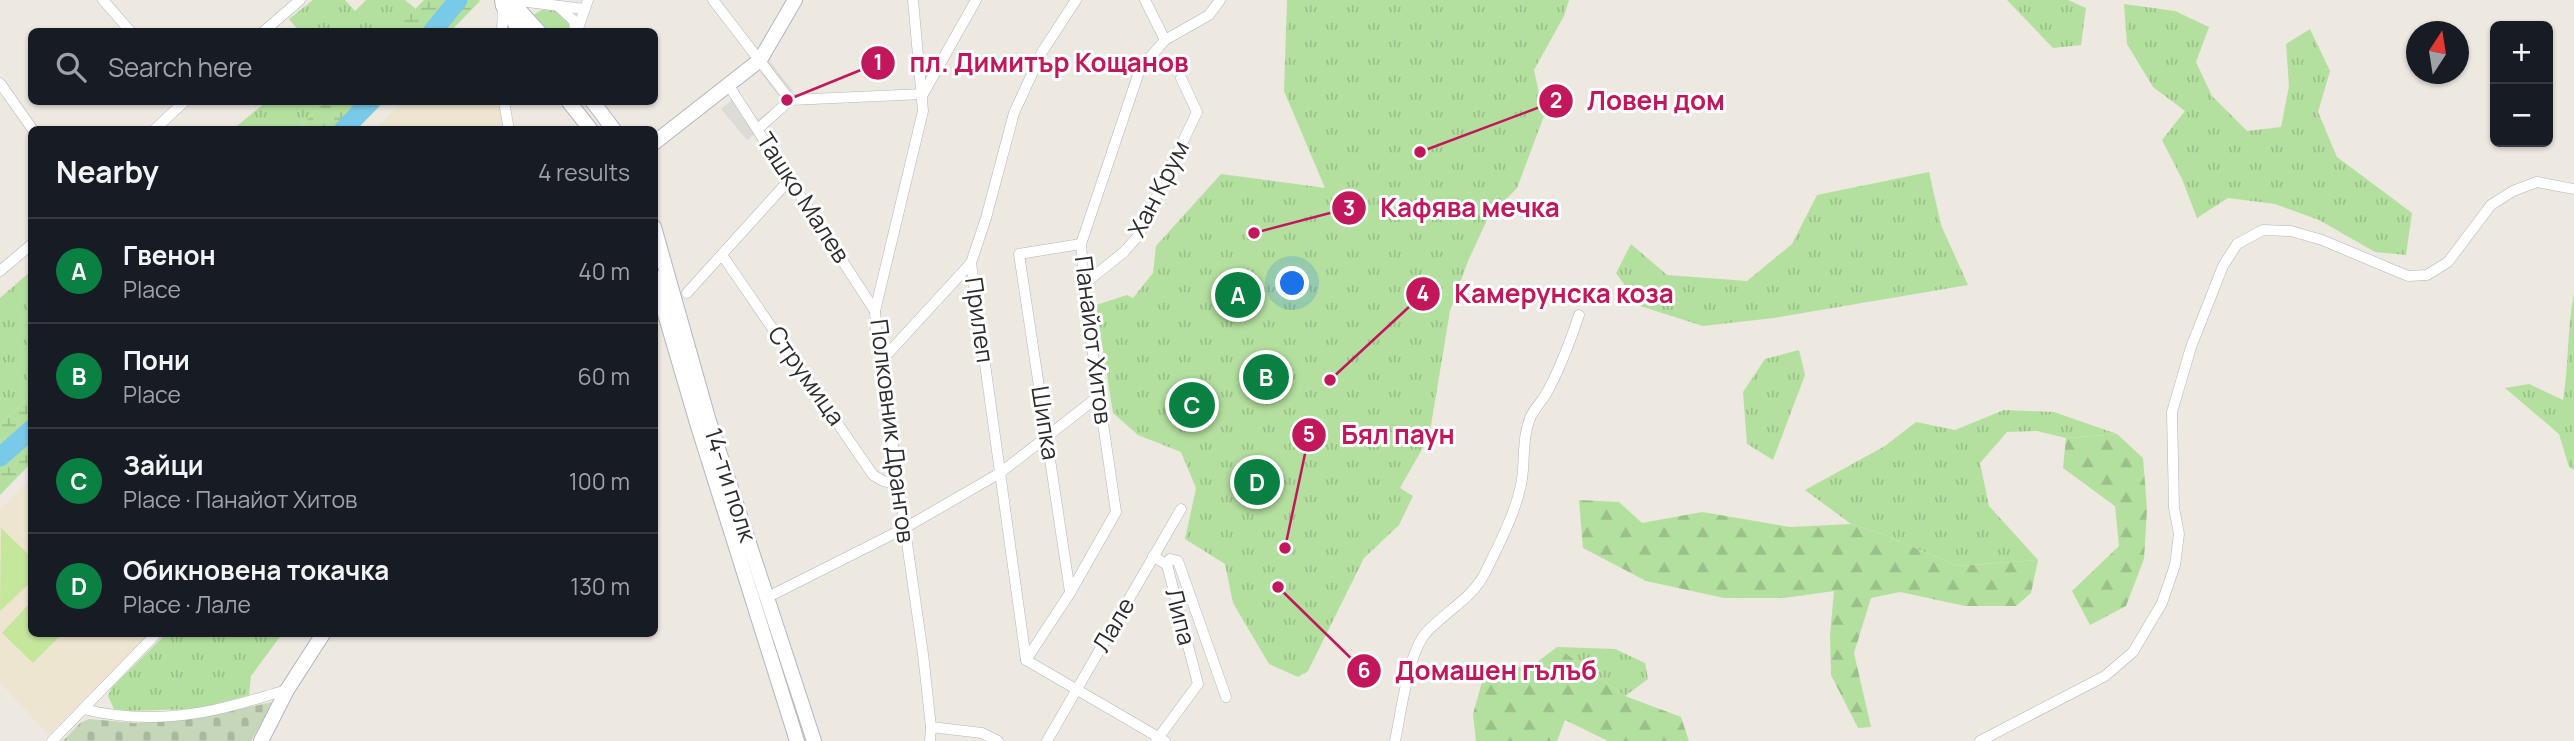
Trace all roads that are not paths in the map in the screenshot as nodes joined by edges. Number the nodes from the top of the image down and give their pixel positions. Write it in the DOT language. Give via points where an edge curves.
graph roads {
  1 [pos="103,0"];
  2 [pos="713,0"];
  3 [pos="795,0"];
  4 [pos="913,0"];
  5 [pos="976,0"];
  6 [pos="1076,0"];
  7 [pos="1145,0"];
  8 [pos="1220,0"];
  9 [pos="294,2"];
  10 [pos="507,2"];
  11 [pos="586,4"];
  12 [pos="553,5"];
  13 [pos="519,26"];
  14 [pos="128,28"];
  15 [pos="267,28"];
  16 [pos="503,28"];
  17 [pos="575,28"];
  18 [pos="577,28"];
  19 [pos="1165,40"];
  20 [pos="760,60"];
  21 [pos="1181,78"];
  22 [pos="0,83"];
  23 [pos="729,86"];
  24 [pos="923,94"];
  25 [pos="790,100"];
  26 [pos="181,105"];
  27 [pos="505,105"];
  28 [pos="571,105"];
  29 [pos="595,105"];
  30 [pos="30,126"];
  31 [pos="158,126"];
  32 [pos="508,126"];
  33 [pos="588,126"];
  34 [pos="611,126"];
  35 [pos="758,129"];
  36 [pos="668,134"];
  37 [pos="658,140"];
  38 [pos="658,150"];
  39 [pos="791,178"];
  40 [pos="2574,189"];
  41 [pos="658,241"];
  42 [pos="1081,244"];
  43 [pos="28,247"];
  44 [pos="722,255"];
  45 [pos="971,263"];
  46 [pos="0,271"];
  47 [pos="1084,284"];
  48 [pos="658,290"];
  49 [pos="687,293"];
  50 [pos="875,311"];
  51 [pos="1578,315"];
  52 [pos="881,361"];
  53 [pos="1099,397"];
  54 [pos="1047,436"];
  55 [pos="1000,473"];
  56 [pos="898,484"];
  57 [pos="1181,509"];
  58 [pos="903,529"];
  59 [pos="1153,556"];
  60 [pos="1167,565"];
  61 [pos="1070,593"];
  62 [pos="766,598"];
  63 [pos="153,637"];
  64 [pos="321,637"];
  65 [pos="1026,660"];
  66 [pos="287,690"];
  67 [pos="1077,690"];
  68 [pos="1226,697"];
  69 [pos="83,709"];
  70 [pos="931,727"];
  71 [pos="1159,740"];
  72 [pos="52,741"];
  73 [pos="261,741"];
  74 [pos="797,741"];
  75 [pos="814,741"];
  76 [pos="930,741"];
  77 [pos="998,741"];
  78 [pos="1047,741"];
  79 [pos="1395,741"];
  80 [pos="1980,741"];
  1 -- 14 [label="street"];
  2 -- 20 [label="street"];
  3 -- 20 [label="street"];
  4 -- 24 [label="street, Полковник Дрангов"];
  5 -- 24 [label="street"];
  6 -- 45 [label="street, Прилеп" via="1042,52 1014,113"];
  7 -- 19 [label="street"];
  8 -- 19 [label="street, Панайот Хитов" via="1209,15"];
  9 -- 15 [label="street"];
  10 -- 12 [label="street"];
  10 -- 13 [label="street"];
  10 -- 16 [label="street"];
  11 -- 12 [label="street"];
  11 -- 18 [label="street"];
  12 -- 13 [label="street" via="540,7"];
  12 -- 17 [label="street" via="574,21"];
  19 -- 42 [label="street, Панайот Хитов" via="1140,69"];
  20 -- 23 [label="street"];
  20 -- 25 [label="street"];
  21 -- 47 [label="street, Хан Крум" via="1196,112 1169,173 1138,236"];
  22 -- 30 [label="street"];
  23 -- 35 [label="street, Ташко Малев"];
  23 -- 36 [label="street"];
  24 -- 25 [label="street"];
  24 -- 50 [label="street, Полковник Дрангов" via="919,132"];
  25 -- 35 [label="street"];
  26 -- 31 [label="street"];
  27 -- 32 [label="street"];
  28 -- 33 [label="street"];
  29 -- 34 [label="street"];
  35 -- 39 [label="street, Ташко Малев"];
  36 -- 37 [label="street"];
  36 -- 38 [label="street"];
  39 -- 44 [label="street"];
  39 -- 50 [label="street, Ташко Малев"];
  40 -- 80 [label="street" via="2537,182 2513,191 2491,205 2448,262 2427,275 2408,276 2291,231 2263,230 2237,244 2223,266 2191,347 2172,412 2174,508 2179,534 2175,565 2162,603 2133,652 2105,676"];
  41 -- 62 [label="street, 14-ти полк"];
  42 -- 47 [label="street, Панайот Хитов"];
  42 -- 54 [label="street, Шипка" via="1019,254"];
  43 -- 46 [label="street"];
  44 -- 49 [label="street"];
  44 -- 56 [label="street, Струмица" via="873,475"];
  45 -- 52 [label="street"];
  45 -- 55 [label="street, Прилеп"];
  47 -- 53 [label="street, Панайот Хитов"];
  48 -- 74 [label="street, 14-ти полк"];
  50 -- 52 [label="street, Полковник Дрангов"];
  51 -- 79 [label="street" via="1546,395 1531,416 1518,495 1502,536 1472,592 1423,636 1409,674"];
  52 -- 56 [label="street, Полковник Дрангов"];
  53 -- 54 [label="street"];
  53 -- 61 [label="street, Панайот Хитов" via="1116,512"];
  54 -- 55 [label="street"];
  54 -- 61 [label="street, Шипка"];
  55 -- 58 [label="street"];
  55 -- 65 [label="street, Прилеп"];
  56 -- 58 [label="street, Полковник Дрангов"];
  57 -- 59 [label="street, Лале"];
  58 -- 62 [label="street"];
  58 -- 70 [label="street, Полковник Дрангов"];
  59 -- 60 [label="street, Липа"];
  59 -- 67 [label="street, Лале"];
  60 -- 68 [label="street" via="1170,559 1178,561"];
  60 -- 71 [label="street, Липа" via="1198,684"];
  61 -- 65 [label="street, Панайот Хитов"];
  62 -- 75 [label="street, 14-ти полк"];
  63 -- 69 [label="street"];
  64 -- 66 [label="street"];
  65 -- 67 [label="street"];
  66 -- 69 [label="street" via="197,714 130,717"];
  66 -- 73 [label="street"];
  67 -- 71 [label="street"];
  67 -- 78 [label="street, Лале"];
  69 -- 72 [label="street"];
  70 -- 76 [label="street, Полковник Дрангов"];
  70 -- 77 [label="street" via="982,733"];
}
